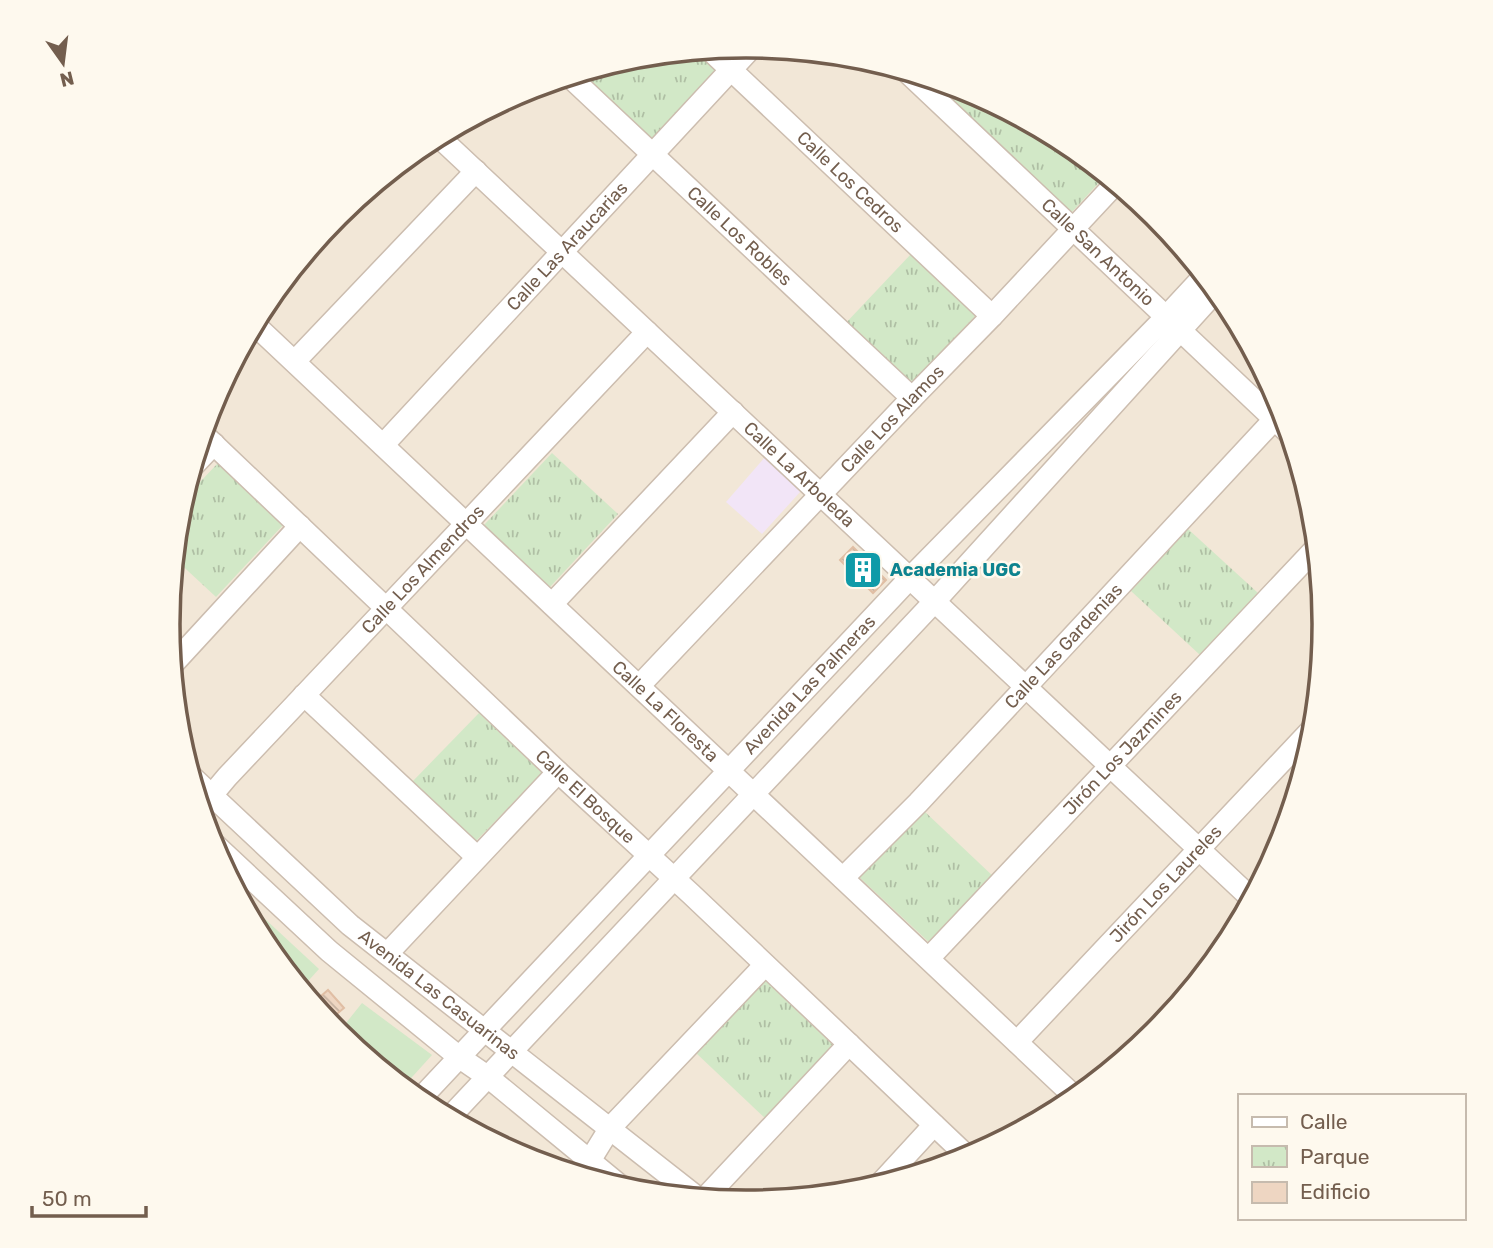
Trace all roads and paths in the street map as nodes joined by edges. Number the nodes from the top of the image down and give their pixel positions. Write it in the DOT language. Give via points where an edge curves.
graph roads {
  1 [pos="742,58"];
  2 [pos="719,59"];
  3 [pos="731,70"];
  4 [pos="577,84"];
  5 [pos="920,85"];
  6 [pos="447,144"];
  7 [pos="652,154"];
  8 [pos="476,171"];
  9 [pos="1110,190"];
  10 [pos="1074,229"];
  11 [pos="562,251"];
  12 [pos="1199,284"];
  13 [pos="1208,297"];
  14 [pos="992,316"];
  15 [pos="1173,323"];
  16 [pos="262,331"];
  17 [pos="648,332"];
  18 [pos="295,362"];
  19 [pos="912,398"];
  20 [pos="1271,411"];
  21 [pos="733,412"];
  22 [pos="1277,427"];
  23 [pos="210,441"];
  24 [pos="383,444"];
  25 [pos="822,495"];
  26 [pos="467,524"];
  27 [pos="300,526"];
  28 [pos="1309,556"];
  29 [pos="910,578"];
  30 [pos="935,601"];
  31 [pos="552,604"];
  32 [pos="387,608"];
  33 [pos="181,655"];
  34 [pos="639,686"];
  35 [pos="1026,687"];
  36 [pos="304,695"];
  37 [pos="1300,742"];
  38 [pos="1111,766"];
  39 [pos="729,771"];
  40 [pos="558,772"];
  41 [pos="753,794"];
  42 [pos="208,799"];
  43 [pos="210,805"];
  44 [pos="1199,849"];
  45 [pos="649,856"];
  46 [pos="477,857"];
  47 [pos="233,861"];
  48 [pos="843,878"];
  49 [pos="673,879"];
  50 [pos="1245,892"];
  51 [pos="387,954"];
  52 [pos="929,958"];
  53 [pos="765,965"];
  54 [pos="485,1030"];
  55 [pos="1017,1042"];
  56 [pos="849,1044"];
  57 [pos="511,1051"];
  58 [pos="459,1057"];
  59 [pos="488,1077"];
  60 [pos="1068,1090"];
  61 [pos="427,1091"];
  62 [pos="457,1110"];
  63 [pos="934,1125"];
  64 [pos="610,1128"];
  65 [pos="959,1149"];
  66 [pos="581,1165"];
  67 [pos="586,1167"];
  68 [pos="891,1171"];
  69 [pos="683,1186"];
  70 [pos="713,1189"];
  1 -- 3 [label="street, Calle Las Araucarias"];
  2 -- 3 [label="street, Calle Los Cedros"];
  3 -- 7 [label="street, Calle Las Araucarias"];
  3 -- 14 [label="street, Calle Los Cedros"];
  4 -- 7 [label="street, Calle Los Robles"];
  5 -- 10 [label="street, Calle San Antonio"];
  6 -- 8 [label="street, Calle La Arboleda"];
  7 -- 11 [label="street, Calle Las Araucarias"];
  7 -- 19 [label="street, Calle Los Robles"];
  8 -- 11 [label="street, Calle La Arboleda"];
  8 -- 18 [label="street"];
  9 -- 10 [label="street, Calle Los Alamos"];
  10 -- 14 [label="street, Calle Los Alamos"];
  10 -- 15 [label="street, Calle San Antonio"];
  11 -- 17 [label="street, Calle La Arboleda"];
  11 -- 24 [label="street, Calle Las Araucarias"];
  12 -- 15 [label="street, Avenida Las Palmeras"];
  13 -- 15 [label="street, Avenida Las Palmeras"];
  14 -- 19 [label="street, Calle Los Alamos"];
  15 -- 20 [label="street, Calle San Antonio"];
  15 -- 29 [label="street, Avenida Las Palmeras"];
  15 -- 30 [label="street, Avenida Las Palmeras"];
  16 -- 18 [label="street, Calle La Floresta"];
  17 -- 21 [label="street, Calle La Arboleda"];
  17 -- 26 [label="street, Calle Los Almendros"];
  18 -- 24 [label="street, Calle La Floresta"];
  19 -- 25 [label="street, Calle Los Alamos"];
  21 -- 25 [label="street, Calle La Arboleda"];
  21 -- 31 [label="street"];
  22 -- 35 [label="street, Calle Las Gardenias"];
  23 -- 27 [label="street, Calle El Bosque"];
  24 -- 26 [label="street, Calle La Floresta"];
  25 -- 29 [label="street, Calle La Arboleda"];
  25 -- 34 [label="street, Calle Los Alamos"];
  26 -- 31 [label="street, Calle La Floresta"];
  26 -- 32 [label="street, Calle Los Almendros"];
  27 -- 32 [label="street, Calle El Bosque"];
  27 -- 33 [label="street"];
  28 -- 38 [label="street, Jirón Los Jazmines"];
  29 -- 30 [label="street, Calle La Arboleda"];
  29 -- 39 [label="street, Avenida Las Palmeras"];
  30 -- 35 [label="street, Calle La Arboleda"];
  30 -- 41 [label="street, Avenida Las Palmeras"];
  31 -- 34 [label="street, Calle La Floresta"];
  32 -- 36 [label="street, Calle Los Almendros"];
  32 -- 40 [label="street, Calle El Bosque"];
  34 -- 39 [label="street, Calle La Floresta"];
  35 -- 38 [label="street, Calle La Arboleda"];
  35 -- 48 [label="street, Calle Las Gardenias"];
  36 -- 42 [label="street, Calle Los Almendros"];
  36 -- 46 [label="street"];
  37 -- 44 [label="street, Jirón Los Laureles"];
  38 -- 44 [label="street, Calle La Arboleda"];
  38 -- 52 [label="street, Jirón Los Jazmines"];
  39 -- 41 [label="street, Calle La Floresta"];
  39 -- 45 [label="street, Avenida Las Palmeras"];
  40 -- 45 [label="street, Calle El Bosque"];
  40 -- 46 [label="street"];
  41 -- 48 [label="street, Calle La Floresta"];
  41 -- 49 [label="street, Avenida Las Palmeras"];
  43 -- 51 [label="street, Avenida Las Casuarinas"];
  44 -- 50 [label="street, Calle La Arboleda"];
  44 -- 55 [label="street, Jirón Los Laureles"];
  45 -- 49 [label="street, Calle El Bosque"];
  45 -- 54 [label="street, Avenida Las Palmeras"];
  46 -- 51 [label="street"];
  47 -- 58 [label="street, Avenida Las Casuarinas" via="329,951"];
  48 -- 52 [label="street, Calle La Floresta"];
  49 -- 53 [label="street, Calle El Bosque"];
  49 -- 57 [label="street, Avenida Las Palmeras"];
  51 -- 54 [label="street, Avenida Las Casuarinas"];
  52 -- 55 [label="street, Calle La Floresta"];
  53 -- 56 [label="street, Calle El Bosque"];
  53 -- 64 [label="street"];
  54 -- 57 [label="street, Avenida Las Casuarinas"];
  54 -- 58 [label="street, Avenida Las Palmeras"];
  55 -- 60 [label="street, Calle La Floresta"];
  56 -- 63 [label="street, Calle El Bosque"];
  56 -- 70 [label="street"];
  57 -- 59 [label="street, Avenida Las Palmeras"];
  57 -- 64 [label="street, Avenida Las Casuarinas"];
  58 -- 59 [label="street, Avenida Las Casuarinas"];
  58 -- 61 [label="street, Avenida Las Palmeras"];
  59 -- 62 [label="street, Avenida Las Palmeras"];
  59 -- 66 [label="street, Avenida Las Casuarinas"];
  63 -- 65 [label="street, Calle El Bosque"];
  63 -- 68 [label="street"];
  64 -- 67 [label="street"];
  64 -- 69 [label="street, Avenida Las Casuarinas"];
}
